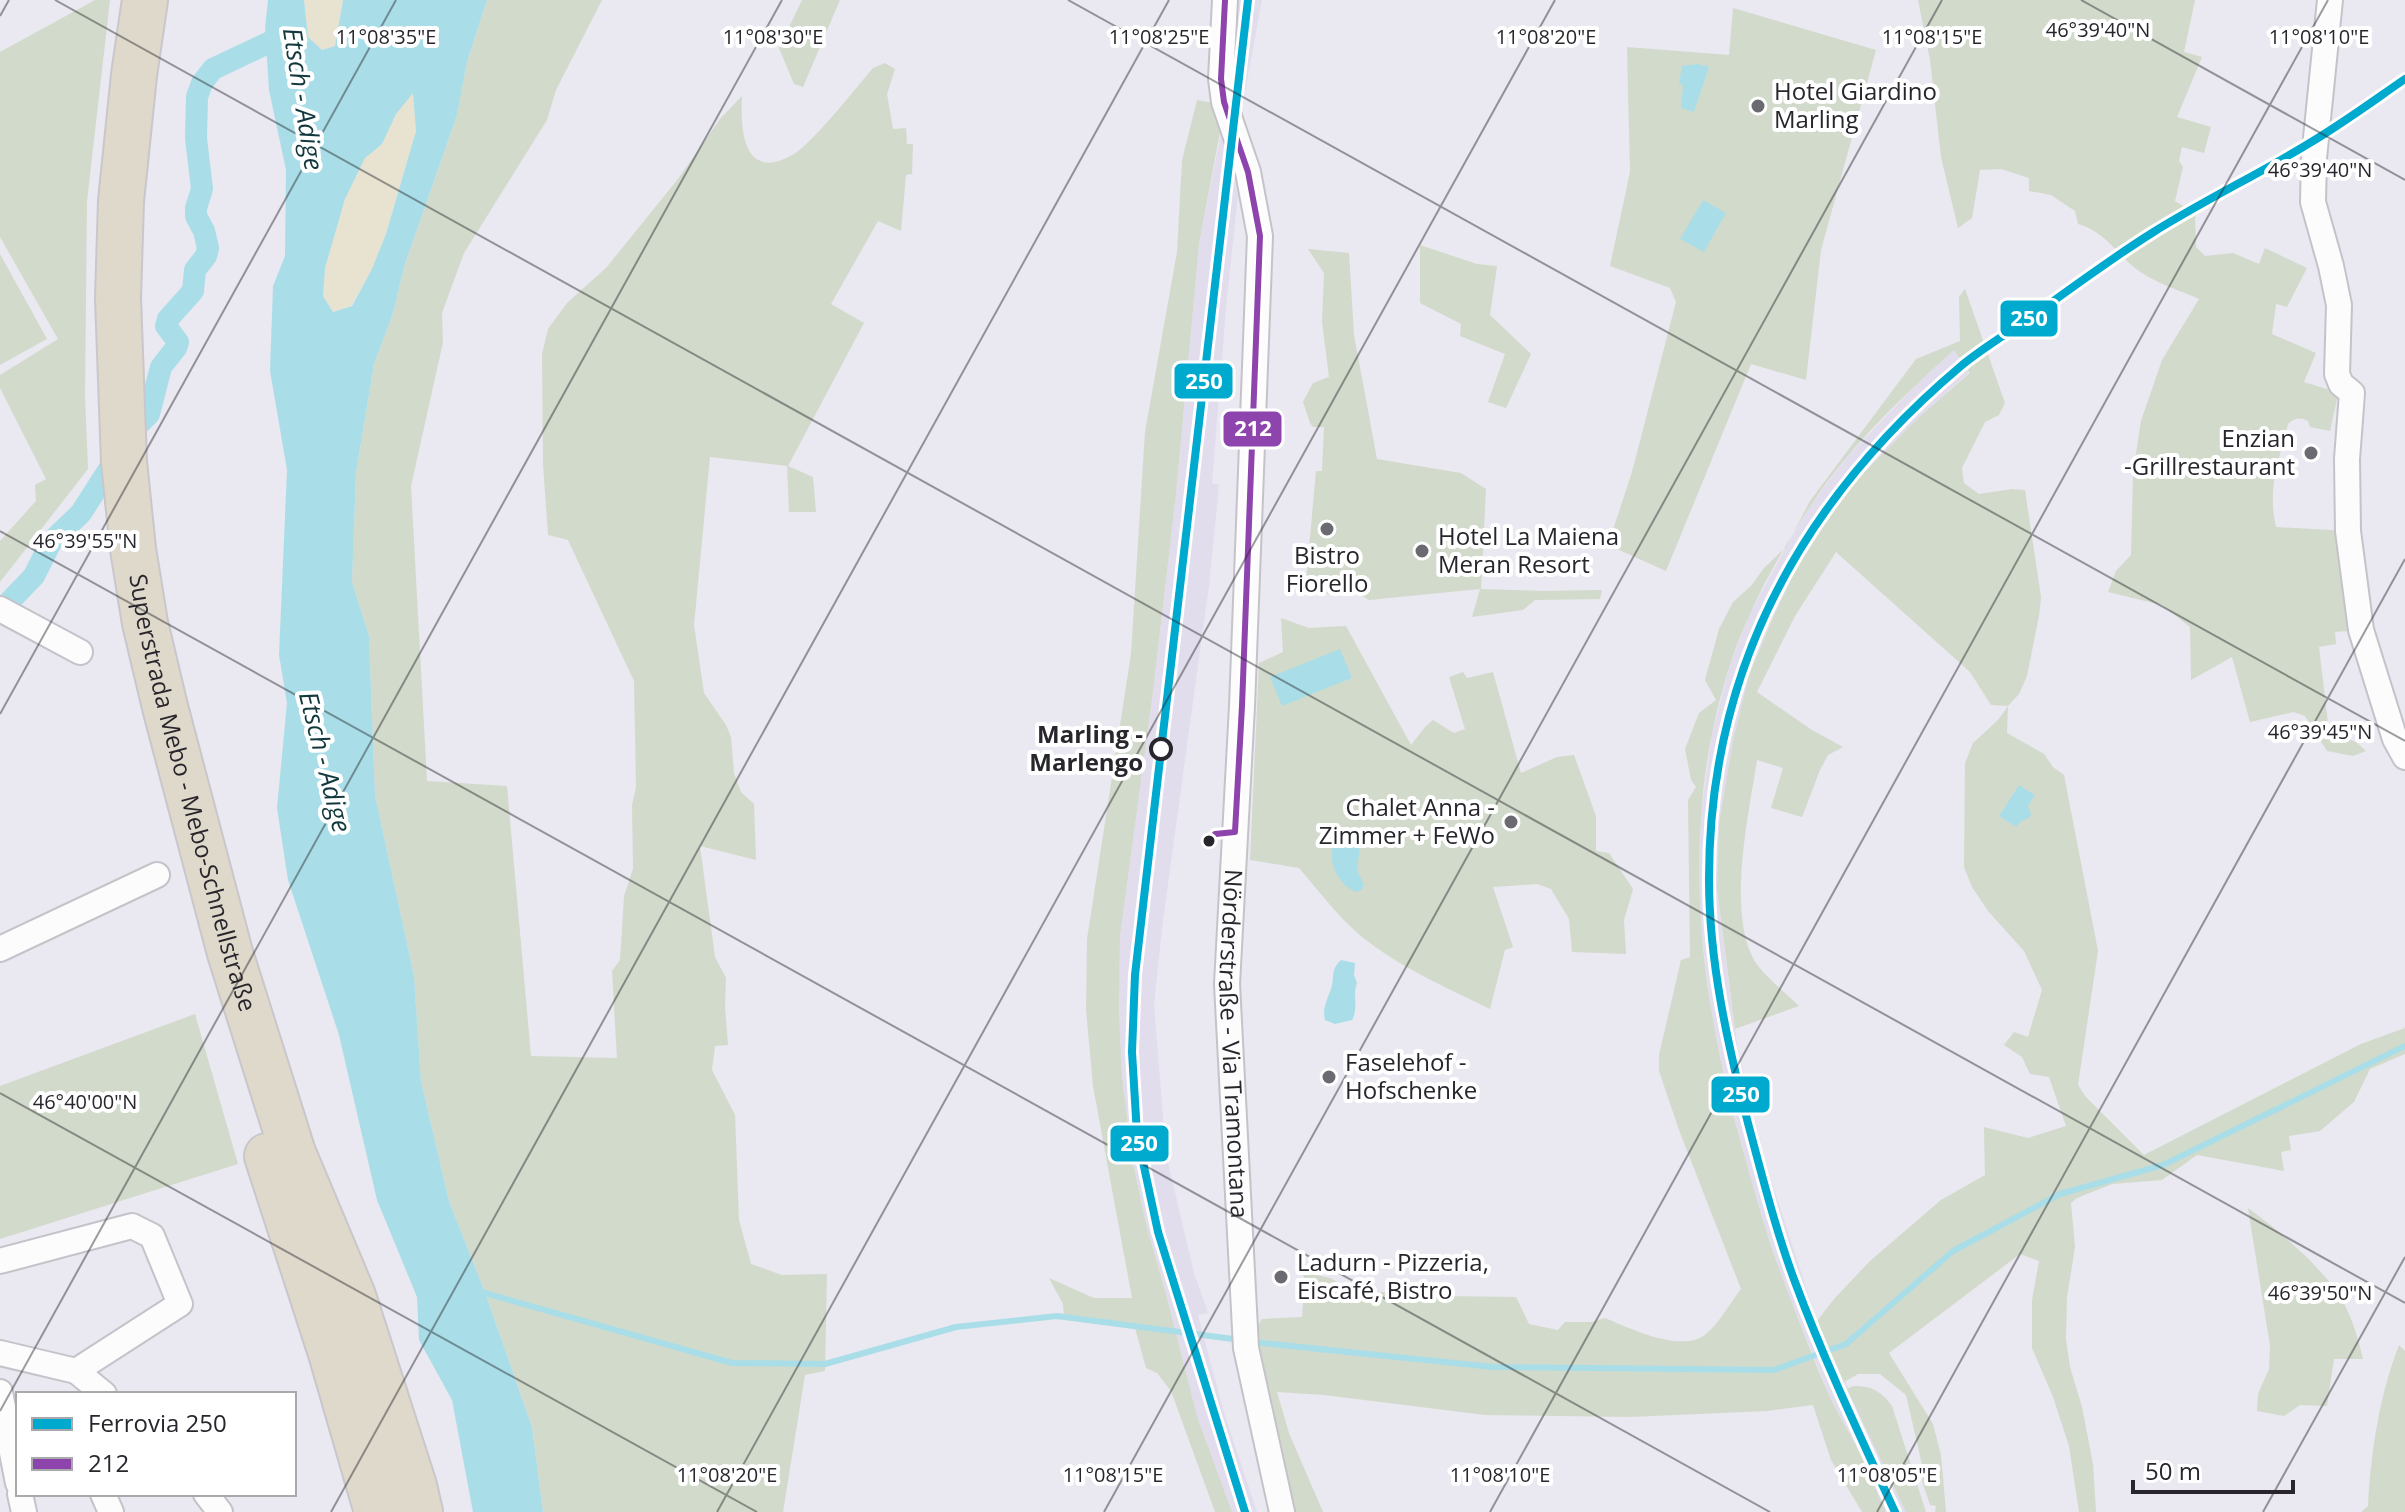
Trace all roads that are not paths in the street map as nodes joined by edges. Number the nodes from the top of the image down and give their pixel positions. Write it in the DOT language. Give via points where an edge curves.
graph roads {
  1 [pos="123,0"];
  2 [pos="145,0"];
  3 [pos="1225,0"];
  4 [pos="2330,0"];
  5 [pos="0,609"];
  6 [pos="133,625"];
  7 [pos="80,652"];
  8 [pos="2405,757"];
  9 [pos="157,875"];
  10 [pos="0,949"];
  11 [pos="0,1261"];
  12 [pos="0,1353"];
  13 [pos="78,1382"];
  14 [pos="0,1392"];
  15 [pos="100,1392"];
  16 [pos="16,1473"];
  17 [pos="208,1496"];
  18 [pos="220,1512"];
  19 [pos="377,1512"];
  20 [pos="420,1512"];
  21 [pos="1282,1512"];
  1 -- 6 [label="highway, Superstrada Mebo - Mebo-Schnellstraße" via="99,200 97,393 110,551"];
  2 -- 6 [label="highway, Superstrada Mebo - Mebo-Schnellstraße" via="121,201 118,298"];
  3 -- 21 [label="street, Nörderstraße - Via Tramontana" via="1224,102 1248,172 1260,236 1227,984 1246,1338"];
  4 -- 8 [label="street" via="2313,202 2339,305 2337,374 2352,393 2348,531 2361,630"];
  5 -- 7 [label="street"];
  6 -- 19 [label="highway, Superstrada Mebo - Mebo-Schnellstraße" via="203,958"];
  6 -- 20 [label="highway, Superstrada Mebo - Mebo-Schnellstraße" via="168,722 234,967 293,1153 353,1296"];
  9 -- 10 [label="street"];
  11 -- 13 [label="street" via="132,1226 152,1236 180,1304"];
  12 -- 13 [label="street"];
  13 -- 15 [label="street"];
  14 -- 16 [label="street"];
  17 -- 18 [label="street"];
}
